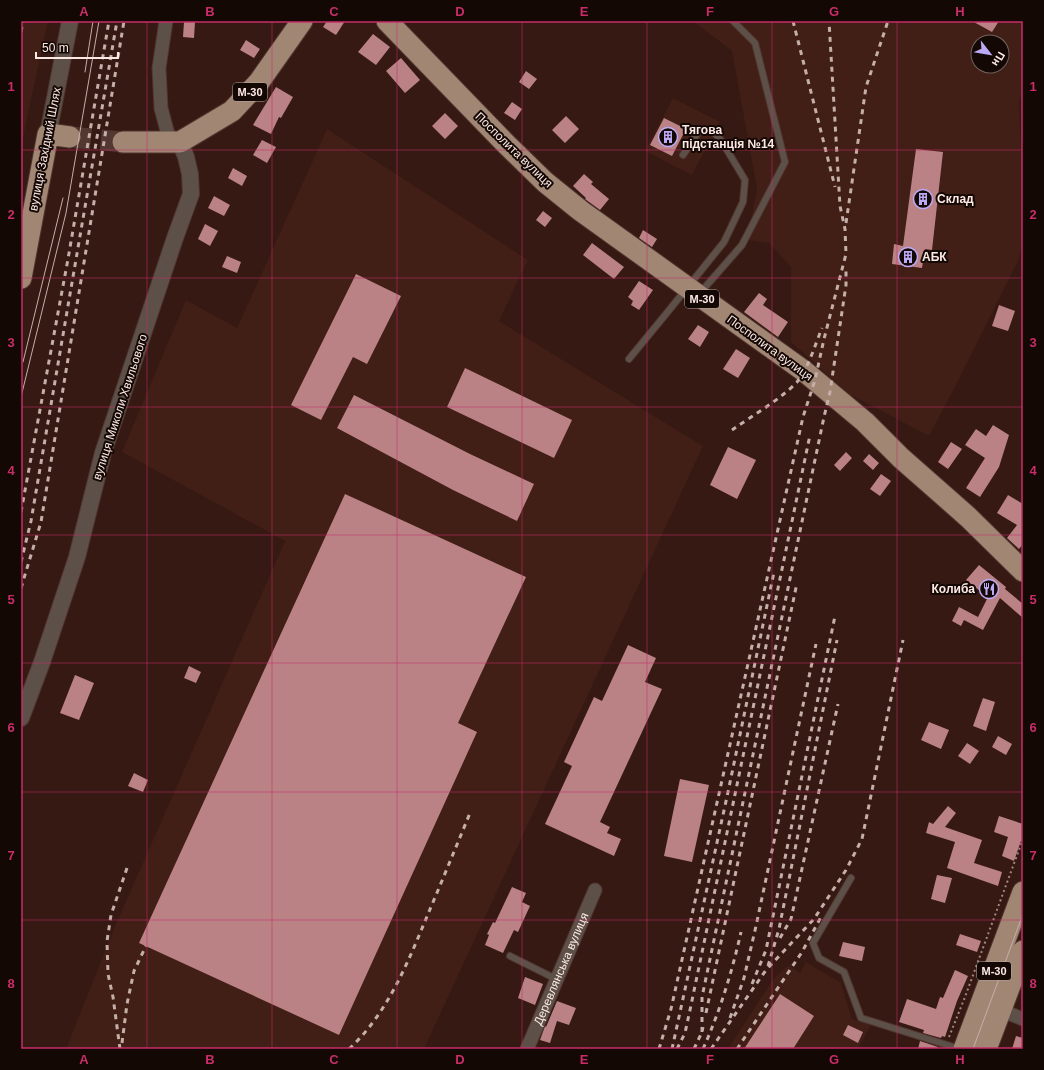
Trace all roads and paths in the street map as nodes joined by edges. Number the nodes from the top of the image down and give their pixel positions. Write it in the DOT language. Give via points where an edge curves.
graph roads {
  1 [pos="70,21"];
  2 [pos="166,21"];
  3 [pos="302,21"];
  4 [pos="386,21"];
  5 [pos="733,21"];
  6 [pos="48,134"];
  7 [pos="70,137"];
  8 [pos="123,142"];
  9 [pos="175,142"];
  10 [pos="683,155"];
  11 [pos="21,278"];
  12 [pos="692,292"];
  13 [pos="629,359"];
  14 [pos="1023,571"];
  15 [pos="21,718"];
  16 [pos="1023,839"];
  17 [pos="851,878"];
  18 [pos="595,890"];
  19 [pos="1023,892"];
  20 [pos="1023,951"];
  21 [pos="510,956"];
  22 [pos="556,979"];
  23 [pos="981,1003"];
  24 [pos="1001,1011"];
  25 [pos="1023,1019"];
  26 [pos="955,1047"];
  27 [pos="527,1049"];
  28 [pos="960,1049"];
  29 [pos="986,1049"];
  1 -- 6 [label="street, вулиця Західний Шлях"];
  2 -- 9 [label="street, вулиця Миколи Хвильового" via="159,68 161,108"];
  3 -- 9 [label="highway, М-30" via="259,82 232,111"];
  4 -- 12 [label="highway, Посполита вулиця / М-30" via="545,182"];
  5 -- 12 [label="lane" via="755,43 785,162 742,245"];
  6 -- 7 [label="highway"];
  6 -- 11 [label="highway, вулиця Західний Шлях"];
  8 -- 9 [label="highway"];
  9 -- 15 [label="street, вулиця Миколи Хвильового" via="186,157 191,194 103,453 77,557"];
  10 -- 12 [label="lane" via="700,130 706,129 721,140 746,180 743,202 724,242"];
  12 -- 13 [label="lane" via="666,314"];
  12 -- 14 [label="highway, Посполита вулиця / М-30" via="804,371 866,422 901,458 968,517"];
  16 -- 26 [label="path" via="965,997"];
  17 -- 26 [label="lane" via="813,943 819,958 844,972 861,1018"];
  18 -- 22 [label="street, Деревлянська вулиця"];
  19 -- 23 [label="highway, М-30"];
  20 -- 24 [label="highway, М-30"];
  21 -- 22 [label="lane"];
  22 -- 27 [label="street, Деревлянська вулиця"];
  23 -- 24 [label="street"];
  23 -- 26 [label="highway, М-30"];
  24 -- 25 [label="street"];
  24 -- 29 [label="highway, М-30"];
  26 -- 28 [label="lane"];
}
